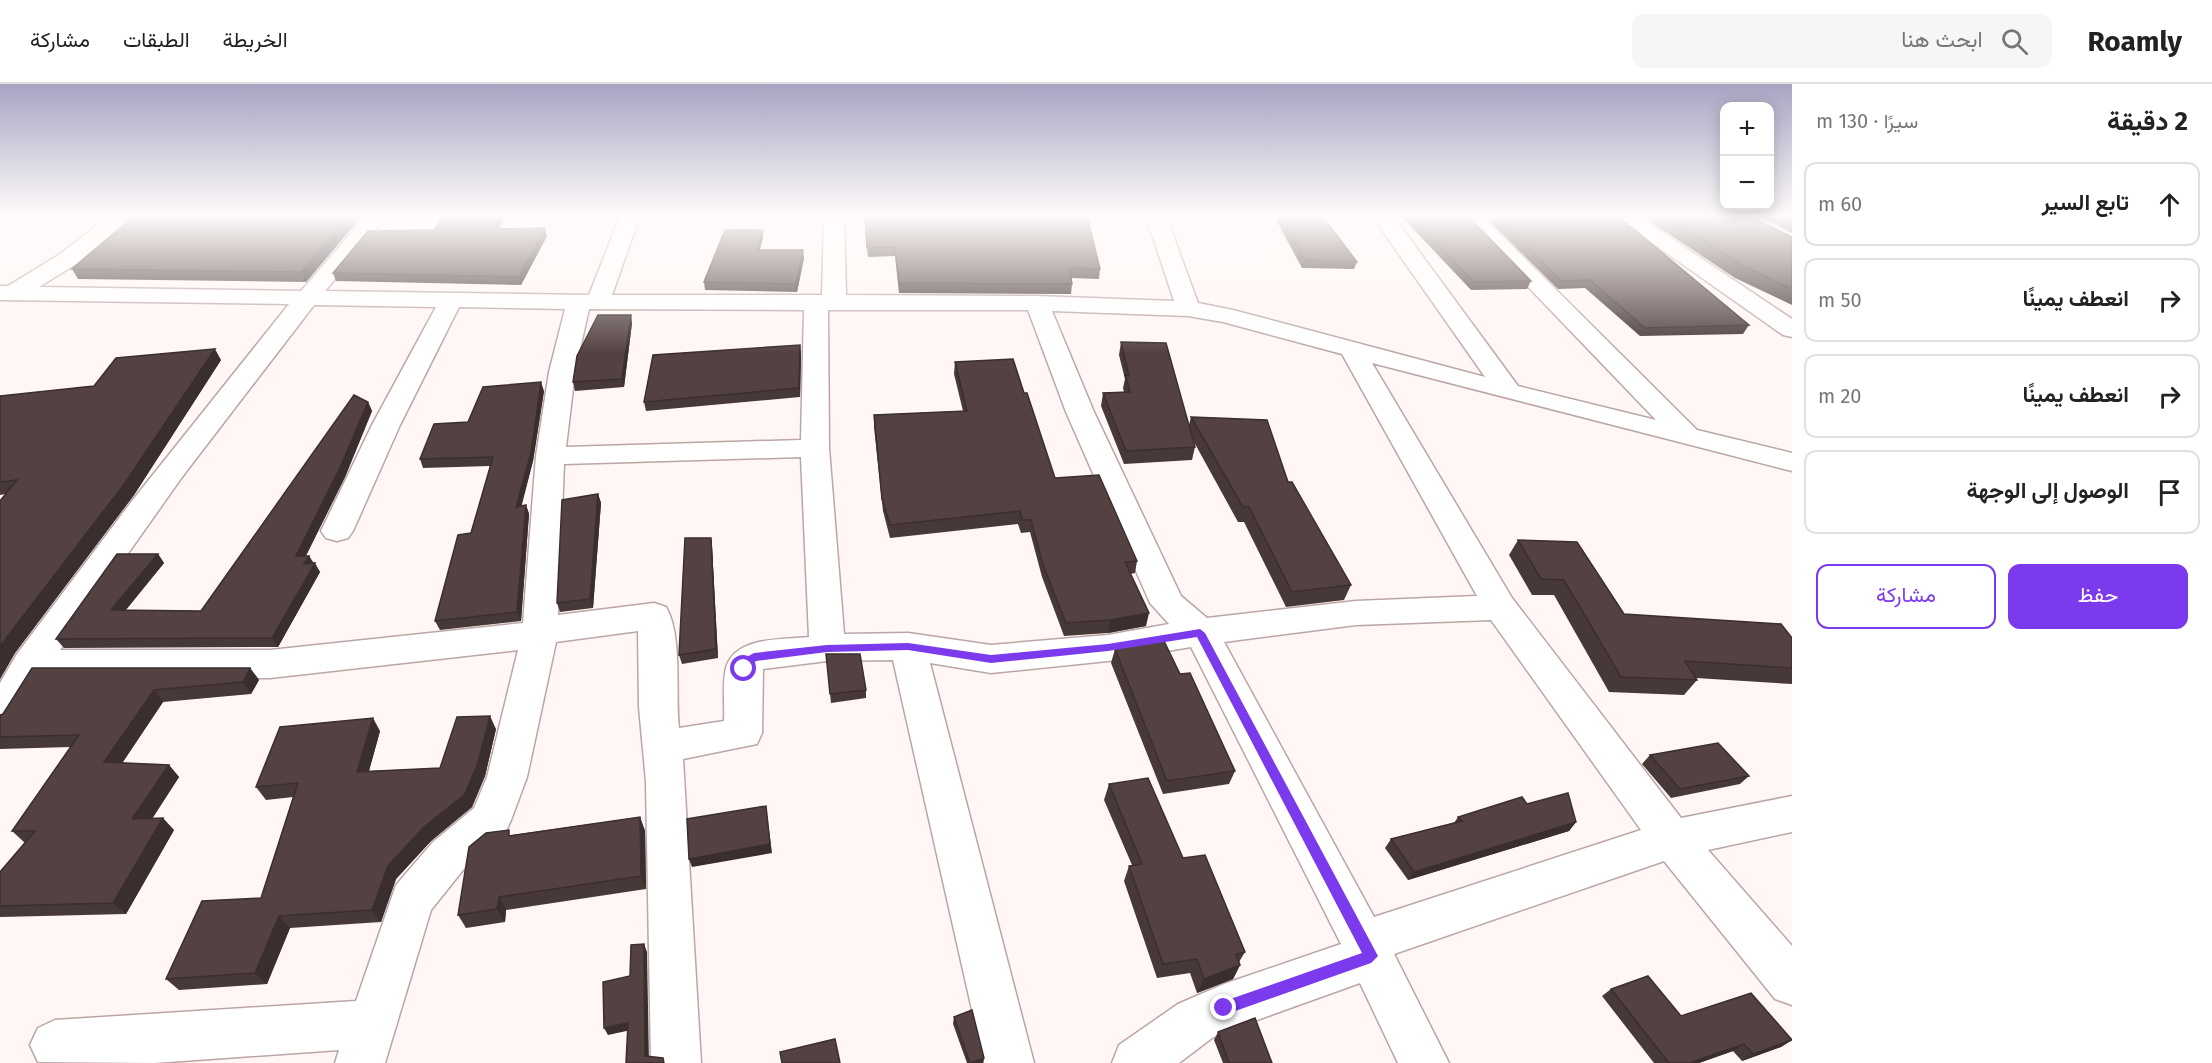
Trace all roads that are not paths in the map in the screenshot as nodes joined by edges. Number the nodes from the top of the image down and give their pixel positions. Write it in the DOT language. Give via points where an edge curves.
graph roads {
  1 [pos="63,262"];
  2 [pos="337,262"];
  3 [pos="608,262"];
  4 [pos="829,262"];
  5 [pos="1172,262"];
  6 [pos="1415,262"];
  7 [pos="1515,262"];
  8 [pos="1691,262"];
  9 [pos="4,296"];
  10 [pos="306,297"];
  11 [pos="452,298"];
  12 [pos="825,301"];
  13 [pos="588,302"];
  14 [pos="1037,303"];
  15 [pos="1188,309"];
  16 [pos="1792,330"];
  17 [pos="1351,348"];
  18 [pos="1509,392"];
  19 [pos="1688,437"];
  20 [pos="815,448"];
  21 [pos="550,456"];
  22 [pos="1786,465"];
  23 [pos="337,531"];
  24 [pos="1500,607"];
  25 [pos="1200,633"];
  26 [pos="540,634"];
  27 [pos="908,646"];
  28 [pos="827,648"];
  29 [pos="30,664"];
  30 [pos="0,714"];
  31 [pos="662,747"];
  32 [pos="1792,814"];
  33 [pos="1672,839"];
  34 [pos="1368,949"];
  35 [pos="1792,982"];
  36 [pos="365,1043"];
  37 [pos="55,1044"];
  38 [pos="1162,1054"];
  39 [pos="676,1063"];
  40 [pos="1009,1063"];
  41 [pos="1424,1063"];
  1 -- 9 [label="street"];
  2 -- 10 [label="street"];
  3 -- 13 [label="street"];
  4 -- 12 [label="street"];
  5 -- 15 [label="street"];
  6 -- 18 [label="street"];
  7 -- 19 [label="street"];
  8 -- 16 [label="street"];
  9 -- 10 [label="street"];
  10 -- 11 [label="street"];
  10 -- 29 [label="street" via="78,595"];
  11 -- 13 [label="street"];
  11 -- 23 [label="street"];
  12 -- 13 [label="street"];
  12 -- 14 [label="street"];
  12 -- 20 [label="street"];
  13 -- 21 [label="street" via="562,372"];
  14 -- 15 [label="street"];
  14 -- 25 [label="street" via="1080,412 1167,603"];
  15 -- 17 [label="street"];
  17 -- 18 [label="street"];
  17 -- 24 [label="street"];
  18 -- 19 [label="street"];
  19 -- 22 [label="street"];
  20 -- 21 [label="street"];
  20 -- 28 [label="street"];
  21 -- 26 [label="street"];
  24 -- 25 [label="street" via="1356,613"];
  24 -- 33 [label="street"];
  25 -- 27 [label="street" via="1108,648 991,659"];
  25 -- 34 [label="street"];
  26 -- 29 [label="street" via="270,664"];
  26 -- 31 [label="street" via="556,628 654,616"];
  26 -- 36 [label="street" via="507,777 490,820 448,856 412,900"];
  27 -- 28 [label="street"];
  27 -- 40 [label="street"];
  28 -- 31 [label="street" via="754,657 744,669 743,733"];
  29 -- 30 [label="street"];
  31 -- 39 [label="street"];
  32 -- 33 [label="street"];
  33 -- 34 [label="street"];
  33 -- 35 [label="street"];
  34 -- 38 [label="street" via="1195,1021"];
  34 -- 41 [label="street"];
  36 -- 37 [label="street"];
}
